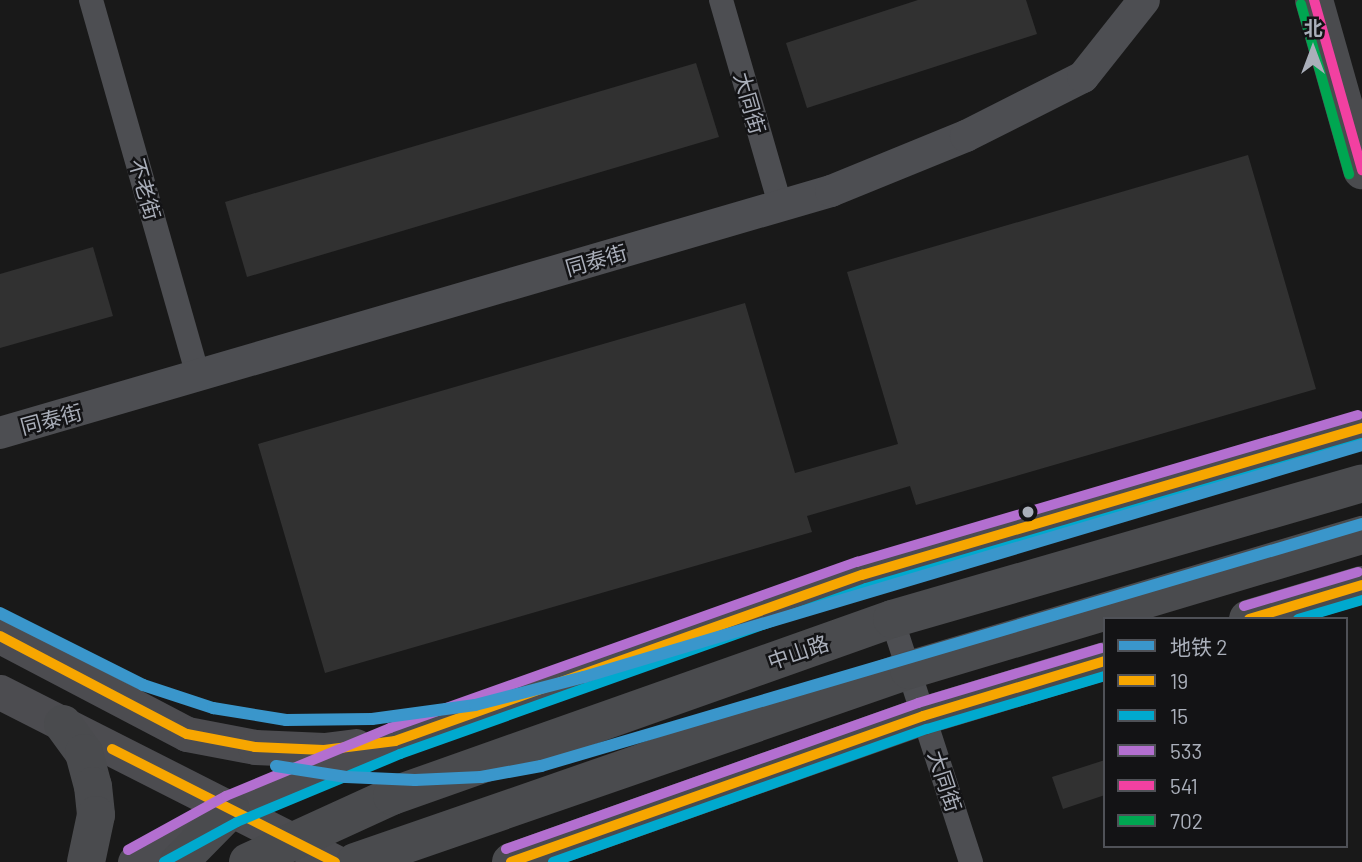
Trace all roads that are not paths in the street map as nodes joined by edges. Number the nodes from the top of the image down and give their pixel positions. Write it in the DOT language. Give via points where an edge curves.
graph roads {
  1 [pos="91,0"];
  2 [pos="721,0"];
  3 [pos="1144,0"];
  4 [pos="1314,0"];
  5 [pos="1362,170"];
  6 [pos="780,205"];
  7 [pos="199,378"];
  8 [pos="1362,428"];
  9 [pos="0,433"];
  10 [pos="1362,483"];
  11 [pos="1362,535"];
  12 [pos="1362,585"];
  13 [pos="1255,617"];
  14 [pos="892,619"];
  15 [pos="0,635"];
  16 [pos="1103,662"];
  17 [pos="909,670"];
  18 [pos="0,692"];
  19 [pos="923,716"];
  20 [pos="62,724"];
  21 [pos="394,741"];
  22 [pos="231,809"];
  23 [pos="292,840"];
  24 [pos="86,862"];
  25 [pos="135,862"];
  26 [pos="178,862"];
  27 [pos="248,862"];
  28 [pos="335,862"];
  29 [pos="355,862"];
  30 [pos="511,862"];
  31 [pos="971,862"];
  1 -- 7 [label="street, 不老街"];
  2 -- 6 [label="street, 大同街"];
  3 -- 6 [label="street, 同泰街" via="1083,77 966,135 831,191"];
  4 -- 5 [label="main road"];
  6 -- 7 [label="street, 同泰街"];
  7 -- 9 [label="street, 同泰街"];
  8 -- 21 [label="main road" via="862,575"];
  10 -- 14 [label="main road, 中山路"];
  11 -- 17 [label="main road"];
  12 -- 13 [label="main road"];
  14 -- 17 [label="street, 大同街"];
  14 -- 23 [label="main road, 中山路" via="392,796"];
  15 -- 21 [label="main road" via="187,734 256,747 324,750"];
  16 -- 19 [label="main road"];
  17 -- 19 [label="street, 大同街"];
  17 -- 29 [label="main road"];
  18 -- 20 [label="main road"];
  19 -- 30 [label="main road"];
  19 -- 31 [label="street, 大同街"];
  20 -- 22 [label="main road"];
  20 -- 24 [label="main road" via="84,753 93,786 96,815"];
  21 -- 22 [label="main road"];
  22 -- 23 [label="main road"];
  22 -- 25 [label="main road"];
  22 -- 26 [label="main road"];
  23 -- 27 [label="main road, 中山路"];
  23 -- 28 [label="main road"];
}
